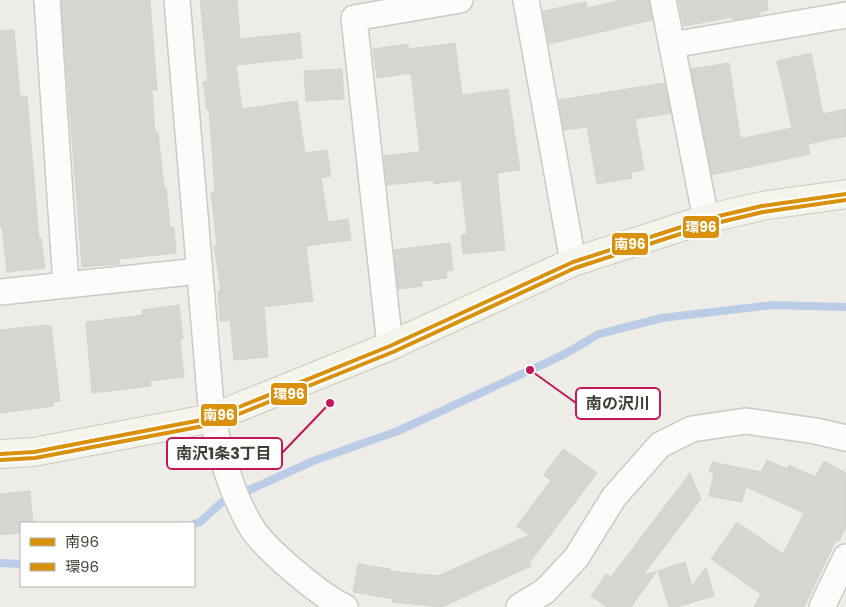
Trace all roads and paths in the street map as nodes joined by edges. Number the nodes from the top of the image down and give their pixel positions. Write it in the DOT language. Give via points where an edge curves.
graph roads {
  1 [pos="47,0"];
  2 [pos="177,0"];
  3 [pos="460,0"];
  4 [pos="526,0"];
  5 [pos="663,0"];
  6 [pos="846,15"];
  7 [pos="672,45"];
  8 [pos="846,194"];
  9 [pos="706,219"];
  10 [pos="573,262"];
  11 [pos="199,270"];
  12 [pos="66,285"];
  13 [pos="0,292"];
  14 [pos="390,346"];
  15 [pos="212,418"];
  16 [pos="846,438"];
  17 [pos="0,454"];
  18 [pos="846,558"];
  19 [pos="345,607"];
  20 [pos="518,607"];
  21 [pos="822,607"];
  1 -- 12 [label="street"];
  2 -- 11 [label="street"];
  3 -- 14 [label="street" via="354,18"];
  4 -- 10 [label="street"];
  5 -- 7 [label="street"];
  6 -- 7 [label="street"];
  7 -- 9 [label="street"];
  8 -- 9 [label="street" via="762,206"];
  9 -- 10 [label="street"];
  10 -- 14 [label="street"];
  11 -- 12 [label="street"];
  11 -- 15 [label="street"];
  12 -- 13 [label="street"];
  14 -- 15 [label="street"];
  15 -- 17 [label="street" via="34,452"];
  15 -- 19 [label="street" via="224,466 253,529 298,575"];
  16 -- 20 [label="street" via="746,421 692,429 660,445 614,497 576,558 545,591"];
  18 -- 21 [label="street"];
}
